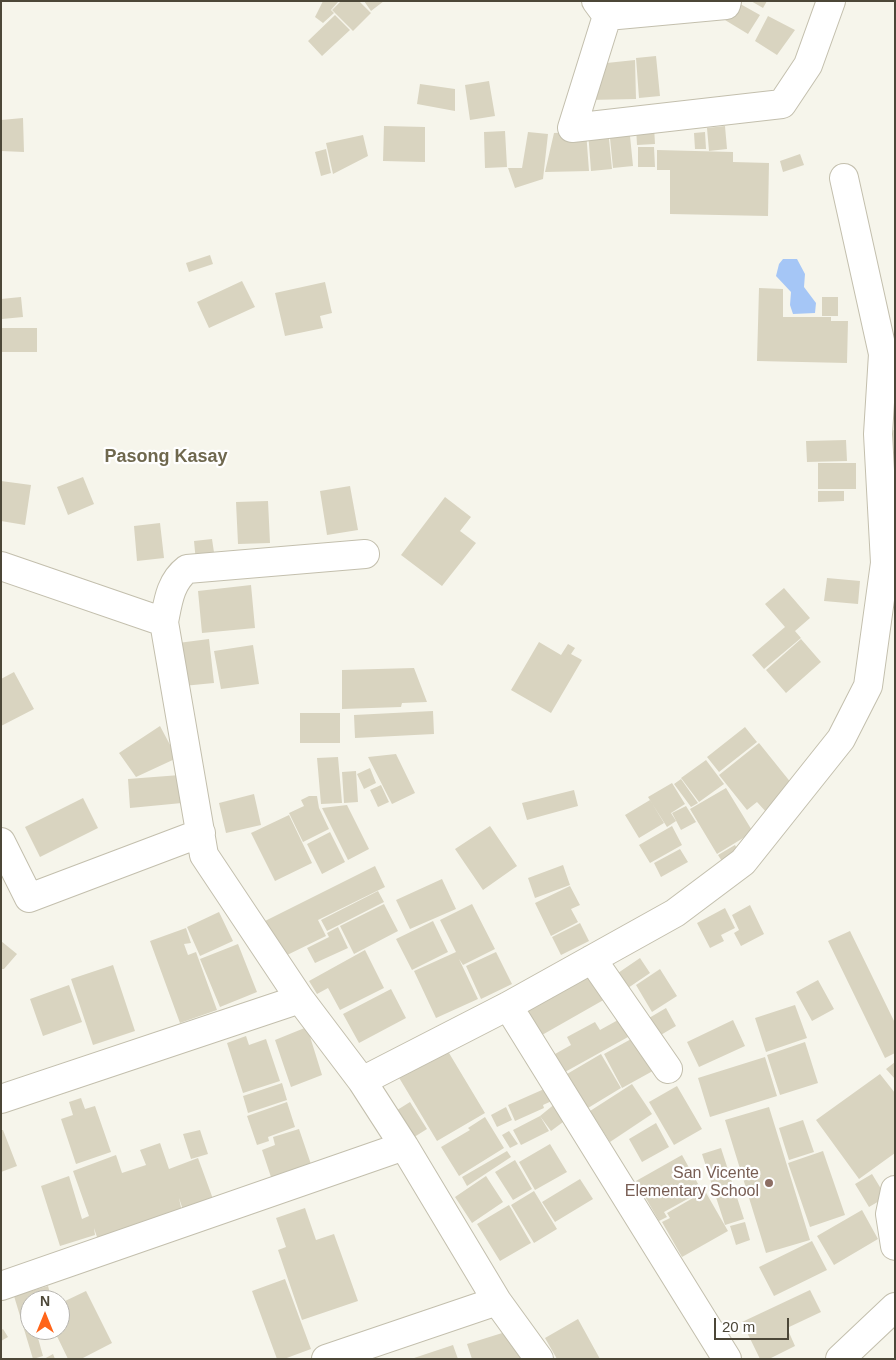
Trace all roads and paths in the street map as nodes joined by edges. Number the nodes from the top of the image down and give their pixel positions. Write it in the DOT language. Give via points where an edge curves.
graph roads {
  1 [pos="727,1"];
  2 [pos="831,1"];
  3 [pos="601,9"];
  4 [pos="844,178"];
  5 [pos="365,554"];
  6 [pos="2,567"];
  7 [pos="164,622"];
  8 [pos="201,833"];
  9 [pos="1,842"];
  10 [pos="592,959"];
  11 [pos="300,999"];
  12 [pos="508,1006"];
  13 [pos="668,1069"];
  14 [pos="362,1081"];
  15 [pos="1,1099"];
  16 [pos="404,1146"];
  17 [pos="895,1190"];
  18 [pos="895,1246"];
  19 [pos="1,1286"];
  20 [pos="497,1301"];
  21 [pos="895,1307"];
  22 [pos="326,1359"];
  23 [pos="539,1359"];
  24 [pos="727,1359"];
  25 [pos="840,1359"];
  1 -- 3 [label="street" via="726,5"];
  2 -- 3 [label="street" via="808,65 782,104 572,128"];
  4 -- 10 [label="street" via="883,354 878,434 885,563 868,686 841,739 743,862 675,913"];
  5 -- 7 [label="street" via="187,569 178,576 171,589"];
  6 -- 7 [label="street"];
  7 -- 8 [label="street"];
  8 -- 9 [label="street" via="29,898"];
  8 -- 11 [label="street" via="204,855"];
  10 -- 12 [label="street"];
  10 -- 13 [label="street"];
  11 -- 14 [label="street"];
  11 -- 15 [label="street"];
  12 -- 14 [label="street"];
  12 -- 24 [label="street"];
  14 -- 16 [label="street"];
  16 -- 19 [label="street"];
  16 -- 20 [label="street"];
  17 -- 18 [label="street" via="890,1214"];
  20 -- 22 [label="street"];
  20 -- 23 [label="street"];
  21 -- 25 [label="street"];
}
